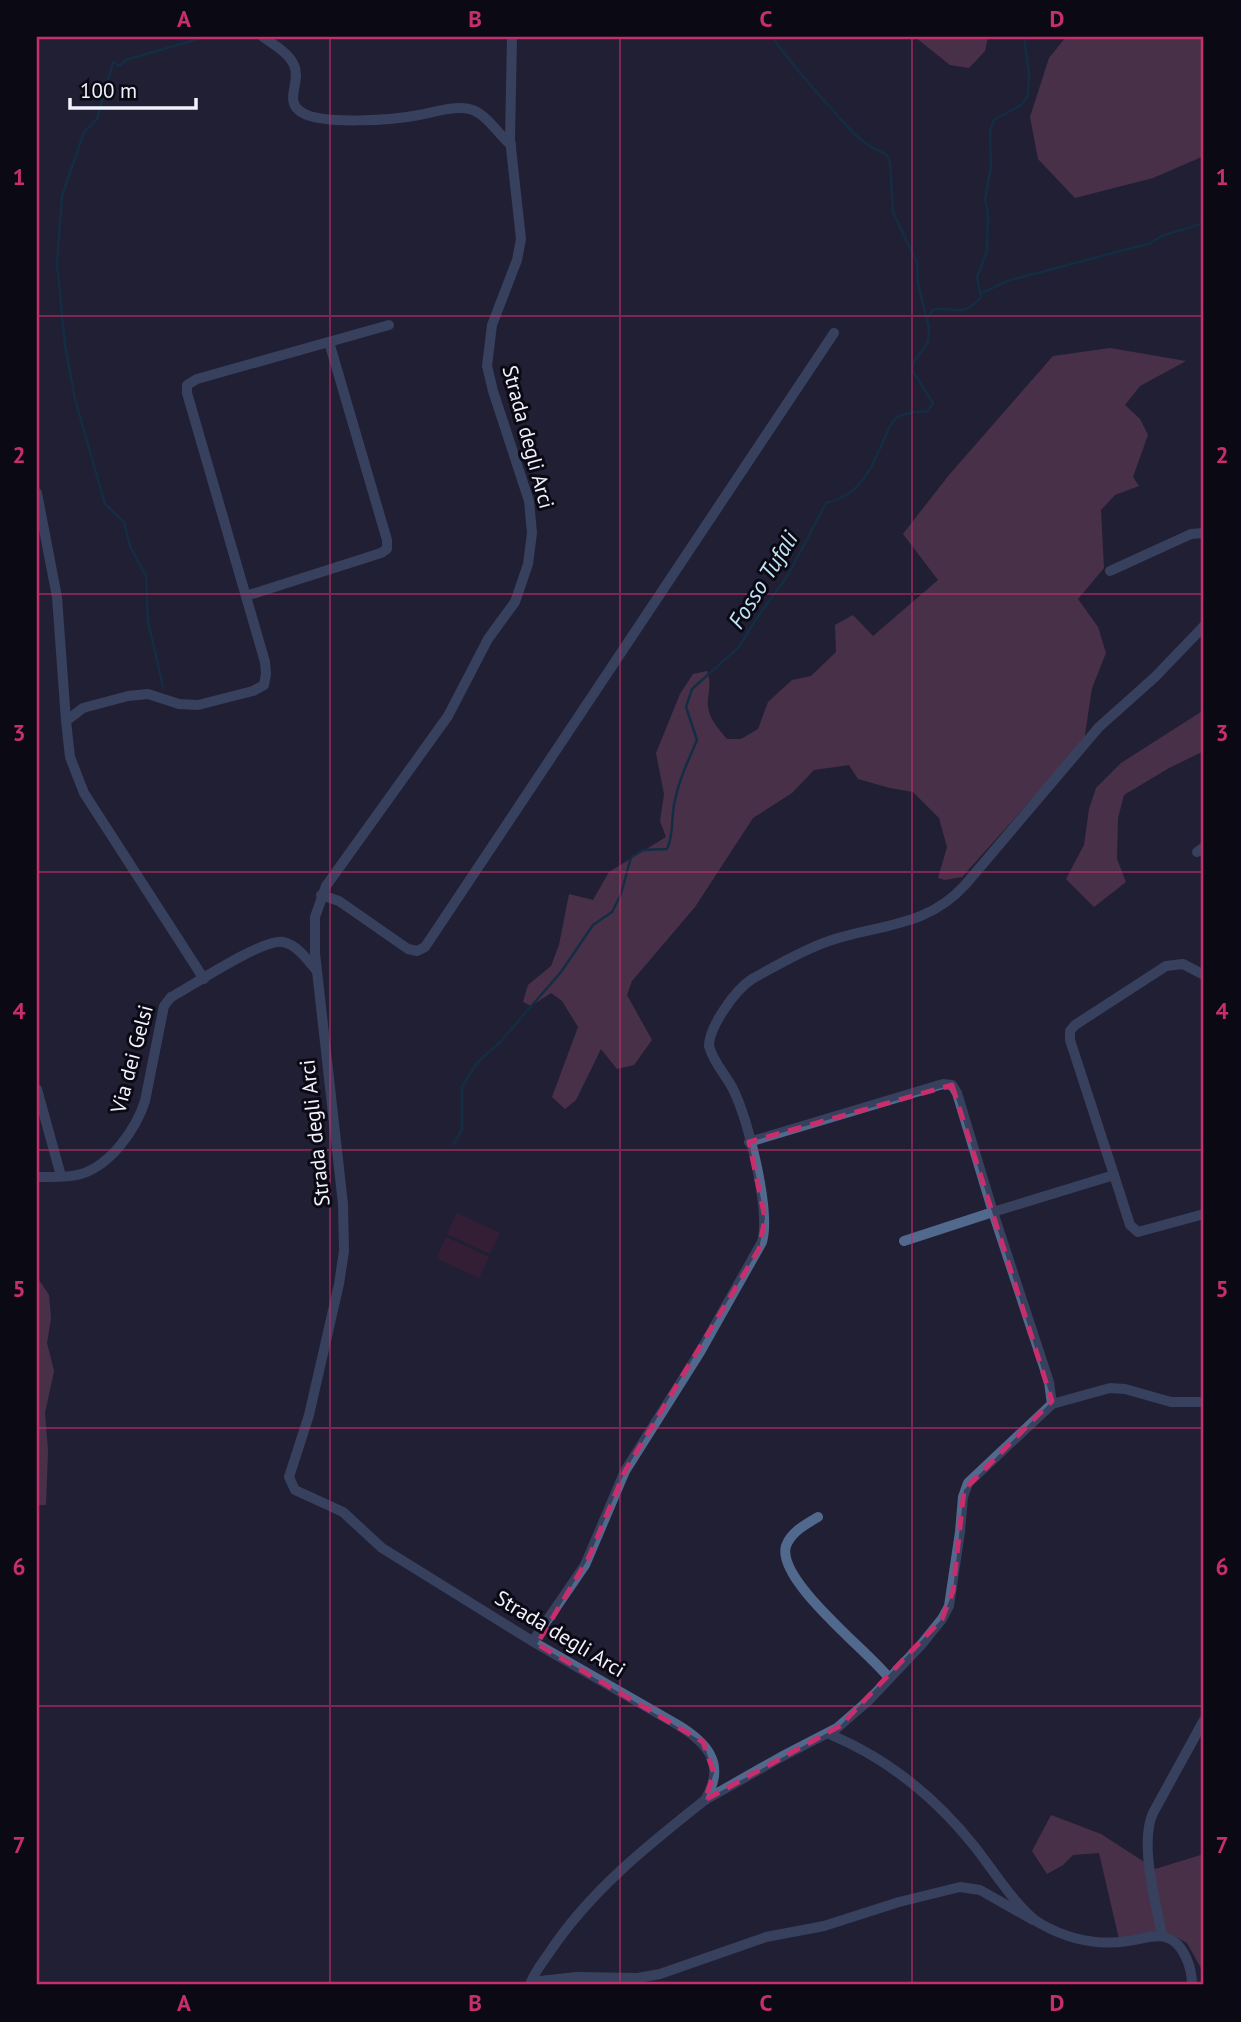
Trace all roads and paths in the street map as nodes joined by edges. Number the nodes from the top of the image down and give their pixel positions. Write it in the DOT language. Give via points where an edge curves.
graph roads {
  1 [pos="263,37"];
  2 [pos="512,37"];
  3 [pos="511,145"];
  4 [pos="389,325"];
  5 [pos="834,334"];
  6 [pos="329,342"];
  7 [pos="37,493"];
  8 [pos="1204,533"];
  9 [pos="1110,571"];
  10 [pos="246,596"];
  11 [pos="1204,626"];
  12 [pos="66,721"];
  13 [pos="321,895"];
  14 [pos="316,970"];
  15 [pos="1204,975"];
  16 [pos="204,979"];
  17 [pos="37,1089"];
  18 [pos="749,1142"];
  19 [pos="1114,1175"];
  20 [pos="61,1176"];
  21 [pos="37,1177"];
  22 [pos="993,1212"];
  23 [pos="1204,1214"];
  24 [pos="904,1241"];
  25 [pos="1204,1402"];
  26 [pos="1052,1404"];
  27 [pos="817,1517"];
  28 [pos="533,1641"];
  29 [pos="889,1678"];
  30 [pos="1204,1720"];
  31 [pos="829,1734"];
  32 [pos="705,1800"];
  33 [pos="1033,1920"];
  34 [pos="1162,1936"];
  35 [pos="530,1983"];
  36 [pos="1192,1985"];
  1 -- 3 [label="street" via="294,64 297,77 292,100 304,114 340,120 469,109 484,117"];
  2 -- 3 [label="street, Strada degli Arci"];
  3 -- 13 [label="street, Strada degli Arci" via="521,239 492,325 487,366 530,506 526,569 515,602 485,645 448,716"];
  4 -- 6 [label="street"];
  5 -- 13 [label="street" via="425,947 408,949 339,901"];
  6 -- 10 [label="street" via="387,549"];
  6 -- 10 [label="street" via="187,385"];
  7 -- 12 [label="street" via="57,597"];
  8 -- 9 [label="street" via="1191,534"];
  10 -- 12 [label="street" via="266,669 260,689 191,705 148,694 128,696 83,708"];
  11 -- 18 [label="street" via="1099,727 944,904 913,920 825,942 740,988 711,1032 709,1046 735,1095"];
  12 -- 16 [label="street" via="70,757 84,793"];
  13 -- 14 [label="street, Strada degli Arci" via="314,928"];
  14 -- 16 [label="street, Via dei Gelsi" via="290,945 273,942"];
  14 -- 28 [label="street, Strada degli Arci" via="345,1245 336,1301 290,1483 301,1493 343,1511 379,1547"];
  15 -- 19 [label="street" via="1183,964 1166,966 1070,1031"];
  16 -- 20 [label="street, Via dei Gelsi" via="165,1004 145,1101 130,1132 91,1170"];
  17 -- 20 [label="street"];
  18 -- 22 [label="street" via="949,1084 957,1093"];
  18 -- 28 [label="street" via="765,1218 759,1249 625,1471 585,1565"];
  19 -- 22 [label="street"];
  19 -- 23 [label="street" via="1130,1225 1138,1232"];
  20 -- 21 [label="street, Via dei Gelsi"];
  22 -- 24 [label="street"];
  22 -- 26 [label="street" via="1049,1382"];
  25 -- 26 [label="street" via="1174,1403 1110,1388"];
  26 -- 29 [label="street" via="968,1483 962,1497 949,1606 921,1646"];
  27 -- 29 [label="street" via="790,1538 785,1554 788,1566 817,1605"];
  28 -- 32 [label="street, Strada degli Arci" via="701,1740 713,1764 713,1784"];
  29 -- 31 [label="street"];
  30 -- 34 [label="street" via="1148,1827"];
  31 -- 32 [label="street"];
  31 -- 33 [label="street" via="864,1751 934,1802"];
  32 -- 35 [label="street" via="630,1860 583,1907"];
  33 -- 34 [label="street" via="1060,1934 1089,1941"];
  33 -- 35 [label="street" via="979,1890 960,1887 824,1926 766,1937 654,1976"];
  34 -- 36 [label="street" via="1182,1950"];
}
